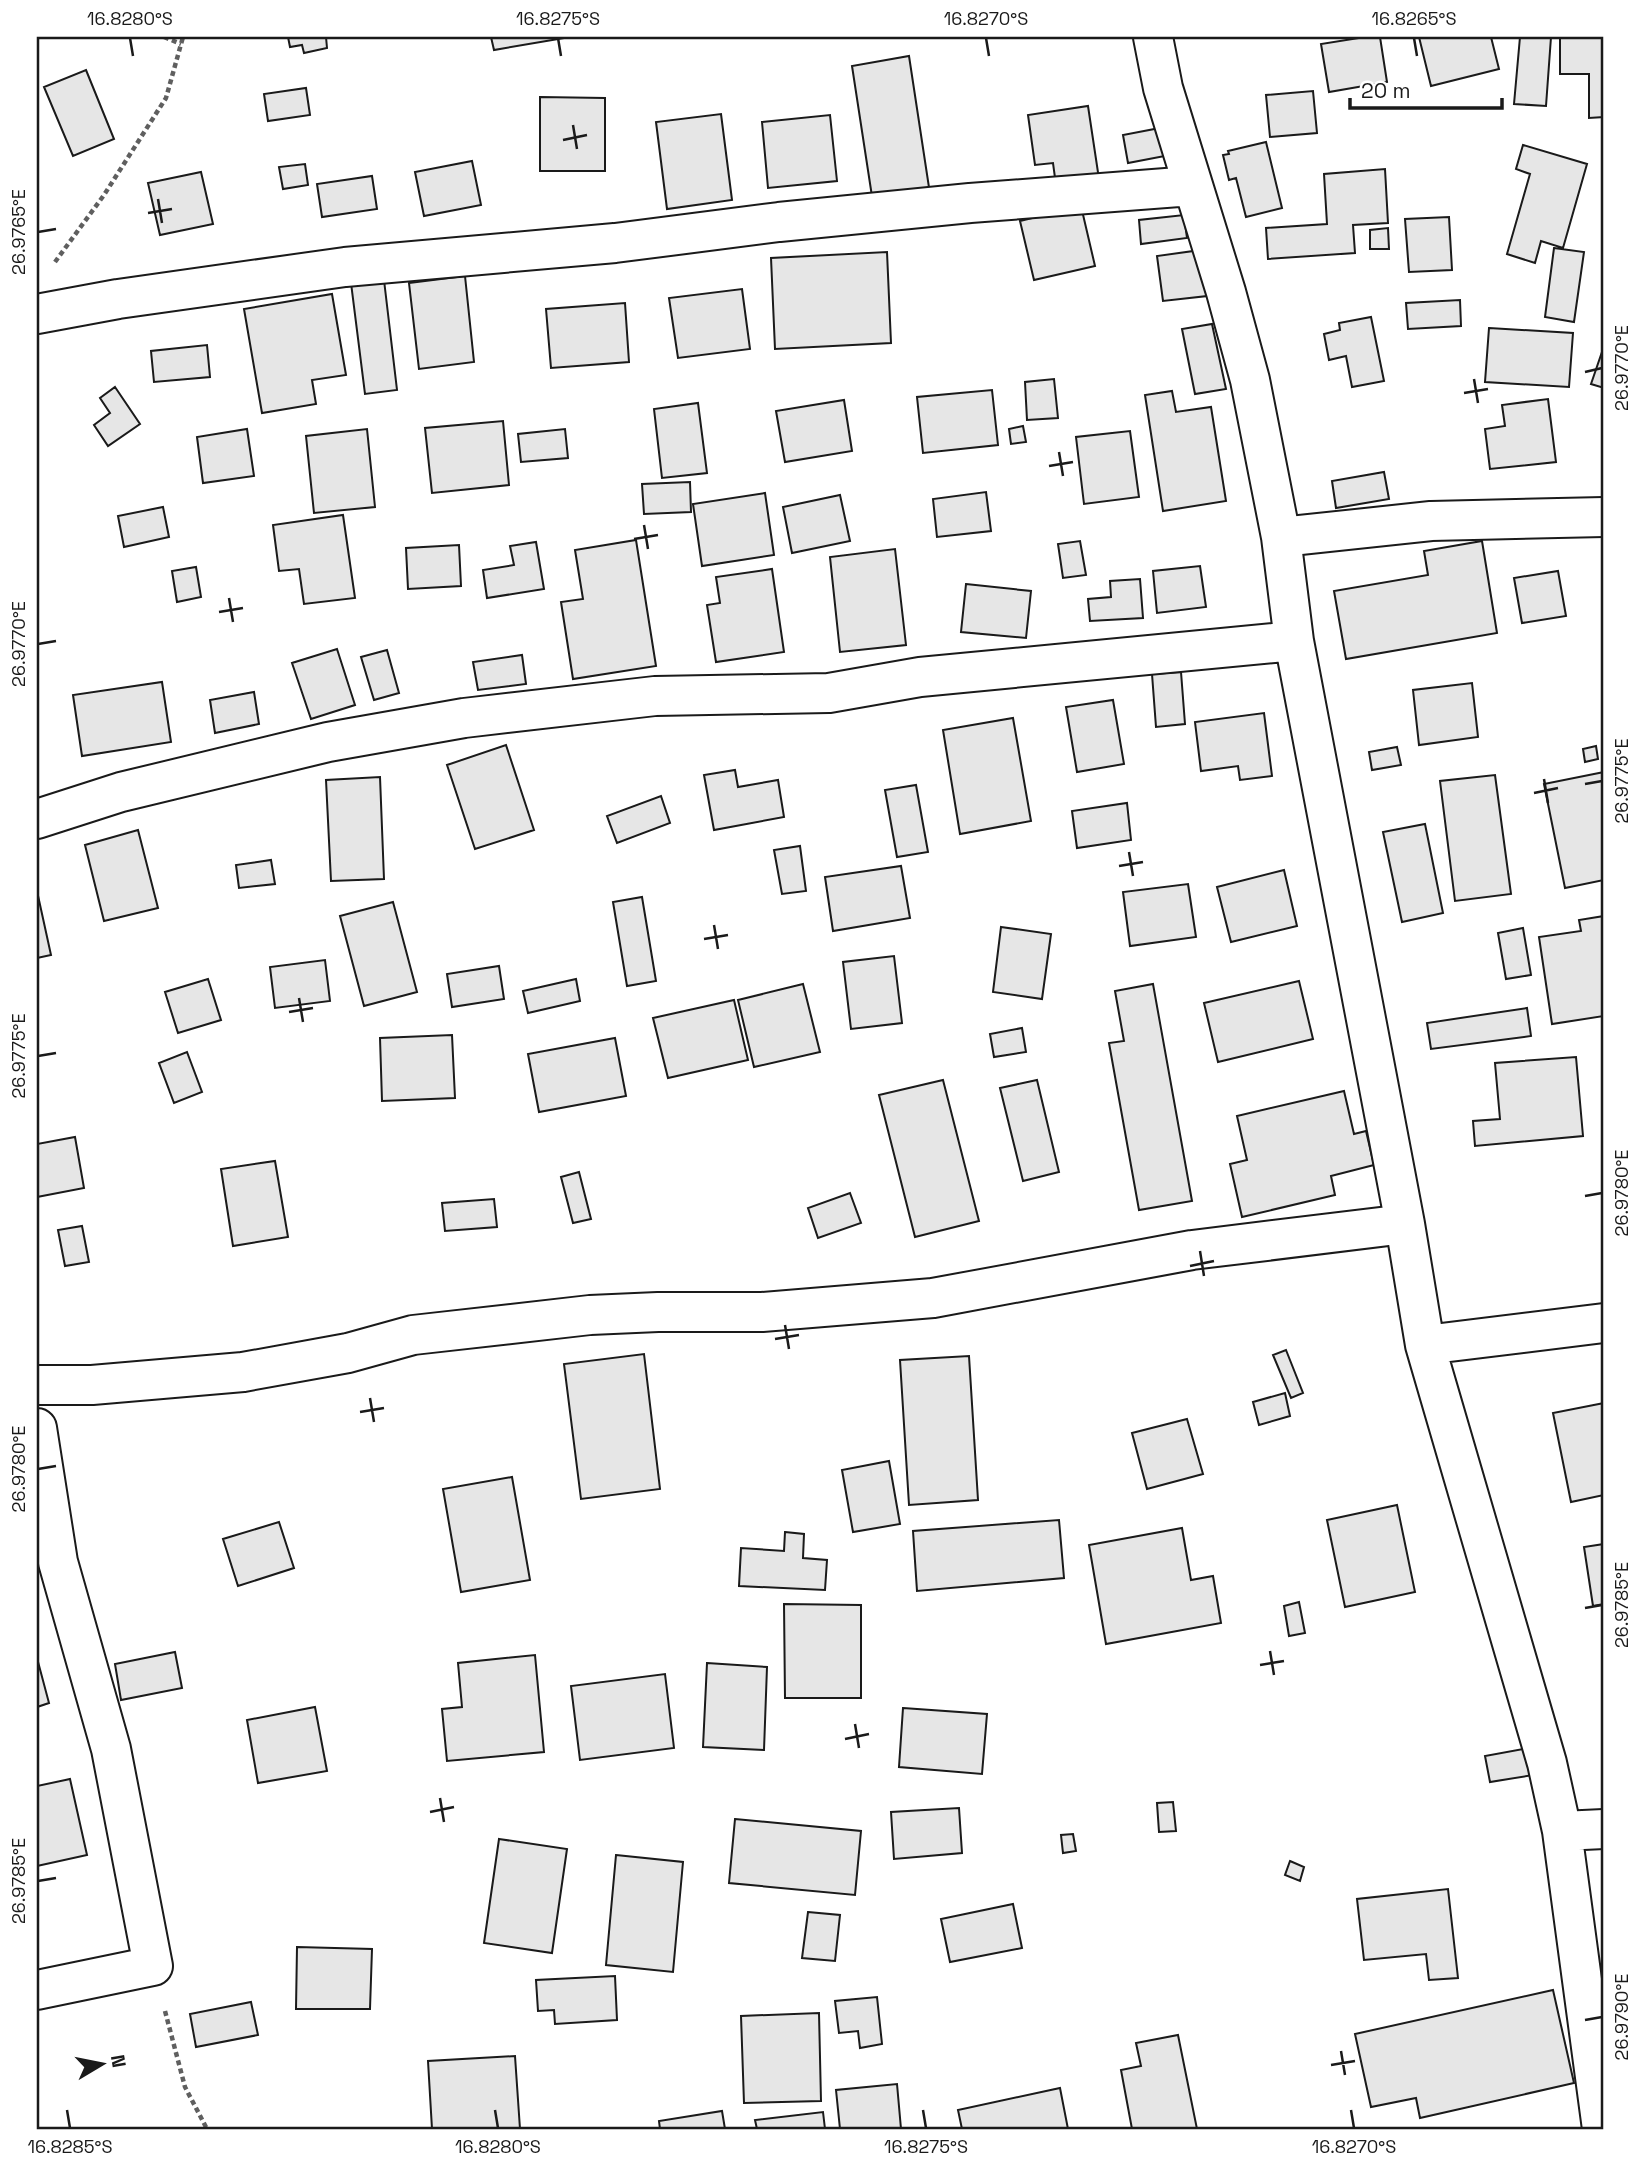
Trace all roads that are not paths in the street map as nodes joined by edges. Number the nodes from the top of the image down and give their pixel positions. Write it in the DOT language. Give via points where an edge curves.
graph roads {
  1 [pos="1153,37"];
  2 [pos="1192,186"];
  3 [pos="37,314"];
  4 [pos="1604,516"];
  5 [pos="1281,537"];
  6 [pos="1294,641"];
  7 [pos="37,819"];
  8 [pos="1405,1224"];
  9 [pos="1604,1323"];
  10 [pos="1425,1345"];
  11 [pos="37,1385"];
  12 [pos="37,1428"];
  13 [pos="1604,1829"];
  14 [pos="1562,1831"];
  15 [pos="37,1990"];
  16 [pos="1602,2129"];
  1 -- 2 [label="street"];
  2 -- 3 [label="street" via="970,203 615,243 345,267"];
  2 -- 5 [label="street" via="1250,380"];
  4 -- 5 [label="street" via="1431,522"];
  5 -- 6 [label="street"];
  6 -- 7 [label="street" via="920,677 829,693 655,695 464,718 328,741 121,792"];
  6 -- 8 [label="street"];
  8 -- 10 [label="street"];
  8 -- 11 [label="street" via="1192,1250 933,1298 762,1312 590,1315 413,1335 348,1353 243,1372"];
  9 -- 10 [label="street"];
  10 -- 14 [label="street" via="1548,1763"];
  12 -- 15 [label="street" via="58,1562 111,1749 153,1966"];
  13 -- 14 [label="street"];
  14 -- 16 [label="street"];
}
